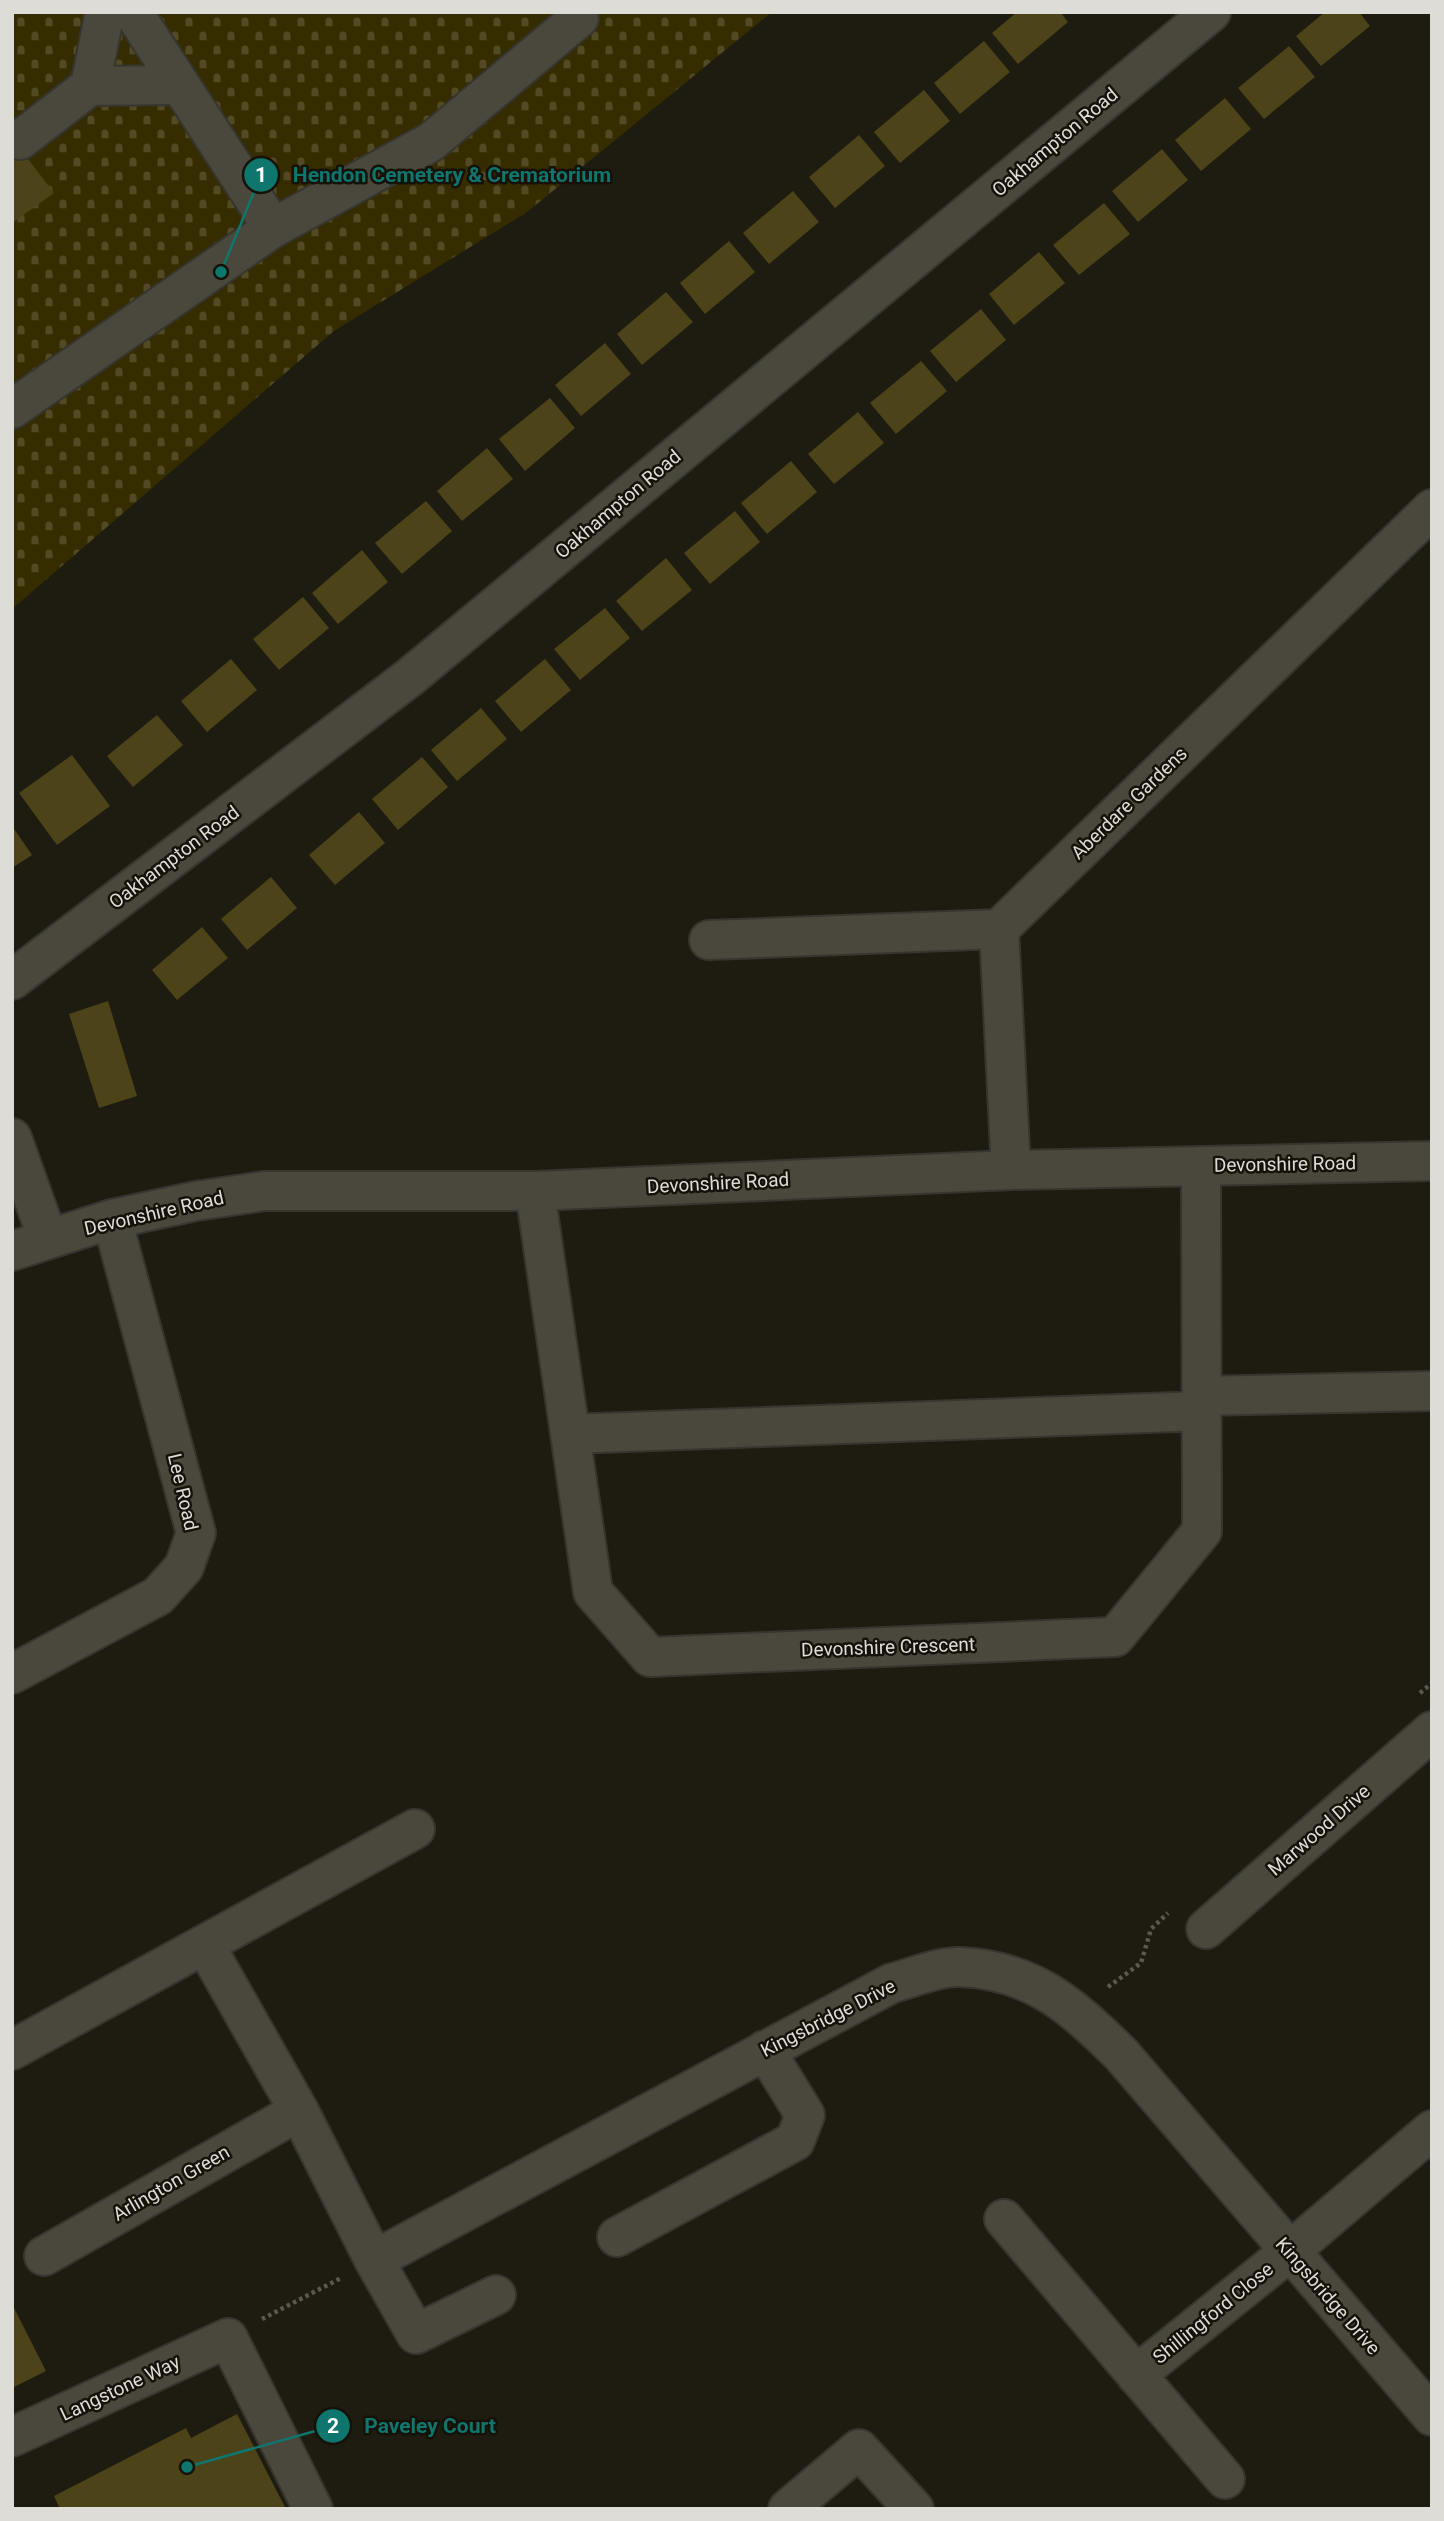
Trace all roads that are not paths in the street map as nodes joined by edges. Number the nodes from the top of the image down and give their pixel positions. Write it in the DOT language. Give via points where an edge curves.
graph roads {
  1 [pos="105,12"];
  2 [pos="133,12"];
  3 [pos="1211,12"];
  4 [pos="579,14"];
  5 [pos="179,85"];
  6 [pos="90,86"];
  7 [pos="20,140"];
  8 [pos="274,228"];
  9 [pos="12,409"];
  10 [pos="1432,509"];
  11 [pos="999,929"];
  12 [pos="709,940"];
  13 [pos="12,980"];
  14 [pos="12,1138"];
  15 [pos="1432,1161"];
  16 [pos="1201,1166"];
  17 [pos="1011,1170"];
  18 [pos="535,1191"];
  19 [pos="112,1219"];
  20 [pos="48,1239"];
  21 [pos="12,1251"];
  22 [pos="1432,1391"];
  23 [pos="1202,1404"];
  24 [pos="570,1434"];
  25 [pos="12,1674"];
  26 [pos="1432,1731"];
  27 [pos="415,1829"];
  28 [pos="1206,1929"];
  29 [pos="205,1945"];
  30 [pos="12,2050"];
  31 [pos="765,2050"];
  32 [pos="299,2110"];
  33 [pos="1432,2130"];
  34 [pos="1004,2219"];
  35 [pos="617,2238"];
  36 [pos="1289,2252"];
  37 [pos="44,2256"];
  38 [pos="374,2260"];
  39 [pos="496,2295"];
  40 [pos="1136,2375"];
  41 [pos="1432,2416"];
  42 [pos="12,2437"];
  43 [pos="1225,2479"];
  44 [pos="313,2509"];
  45 [pos="788,2509"];
  46 [pos="914,2509"];
  1 -- 6 [label="street"];
  2 -- 5 [label="street"];
  3 -- 13 [label="street, Oakhampton Road" via="410,677"];
  4 -- 8 [label="street" via="431,142"];
  5 -- 6 [label="street"];
  5 -- 8 [label="street"];
  6 -- 7 [label="street"];
  8 -- 9 [label="street"];
  10 -- 11 [label="street, Aberdare Gardens"];
  11 -- 12 [label="street"];
  11 -- 17 [label="street"];
  14 -- 20 [label="street"];
  15 -- 16 [label="street, Devonshire Road"];
  16 -- 17 [label="street, Devonshire Road"];
  16 -- 23 [label="street, Devonshire Crescent"];
  17 -- 18 [label="street, Devonshire Road"];
  18 -- 19 [label="street, Devonshire Road" via="264,1191"];
  18 -- 24 [label="street, Devonshire Crescent"];
  19 -- 20 [label="street, Devonshire Road"];
  19 -- 25 [label="street, Lee Road" via="196,1534 184,1567 158,1596"];
  20 -- 21 [label="street, Devonshire Road"];
  22 -- 23 [label="street"];
  23 -- 24 [label="street"];
  23 -- 24 [label="street, Devonshire Crescent" via="1202,1531 1115,1637 650,1657 593,1592"];
  26 -- 28 [label="street, Marwood Drive"];
  27 -- 29 [label="street"];
  29 -- 30 [label="street"];
  29 -- 32 [label="street"];
  31 -- 35 [label="street" via="805,2115 795,2141"];
  31 -- 36 [label="street, Kingsbridge Drive" via="892,1983 958,1966 1024,1978 1076,2010 1121,2054"];
  31 -- 38 [label="street, Kingsbridge Drive"];
  32 -- 37 [label="street, Arlington Green"];
  32 -- 38 [label="street"];
  33 -- 36 [label="street, Shillingford Close"];
  34 -- 40 [label="street"];
  36 -- 40 [label="street, Shillingford Close"];
  36 -- 41 [label="street, Kingsbridge Drive"];
  38 -- 39 [label="street" via="416,2333"];
  40 -- 43 [label="street"];
  42 -- 44 [label="street, Langstone Way" via="242,2330"];
  45 -- 46 [label="street" via="859,2449"];
}
